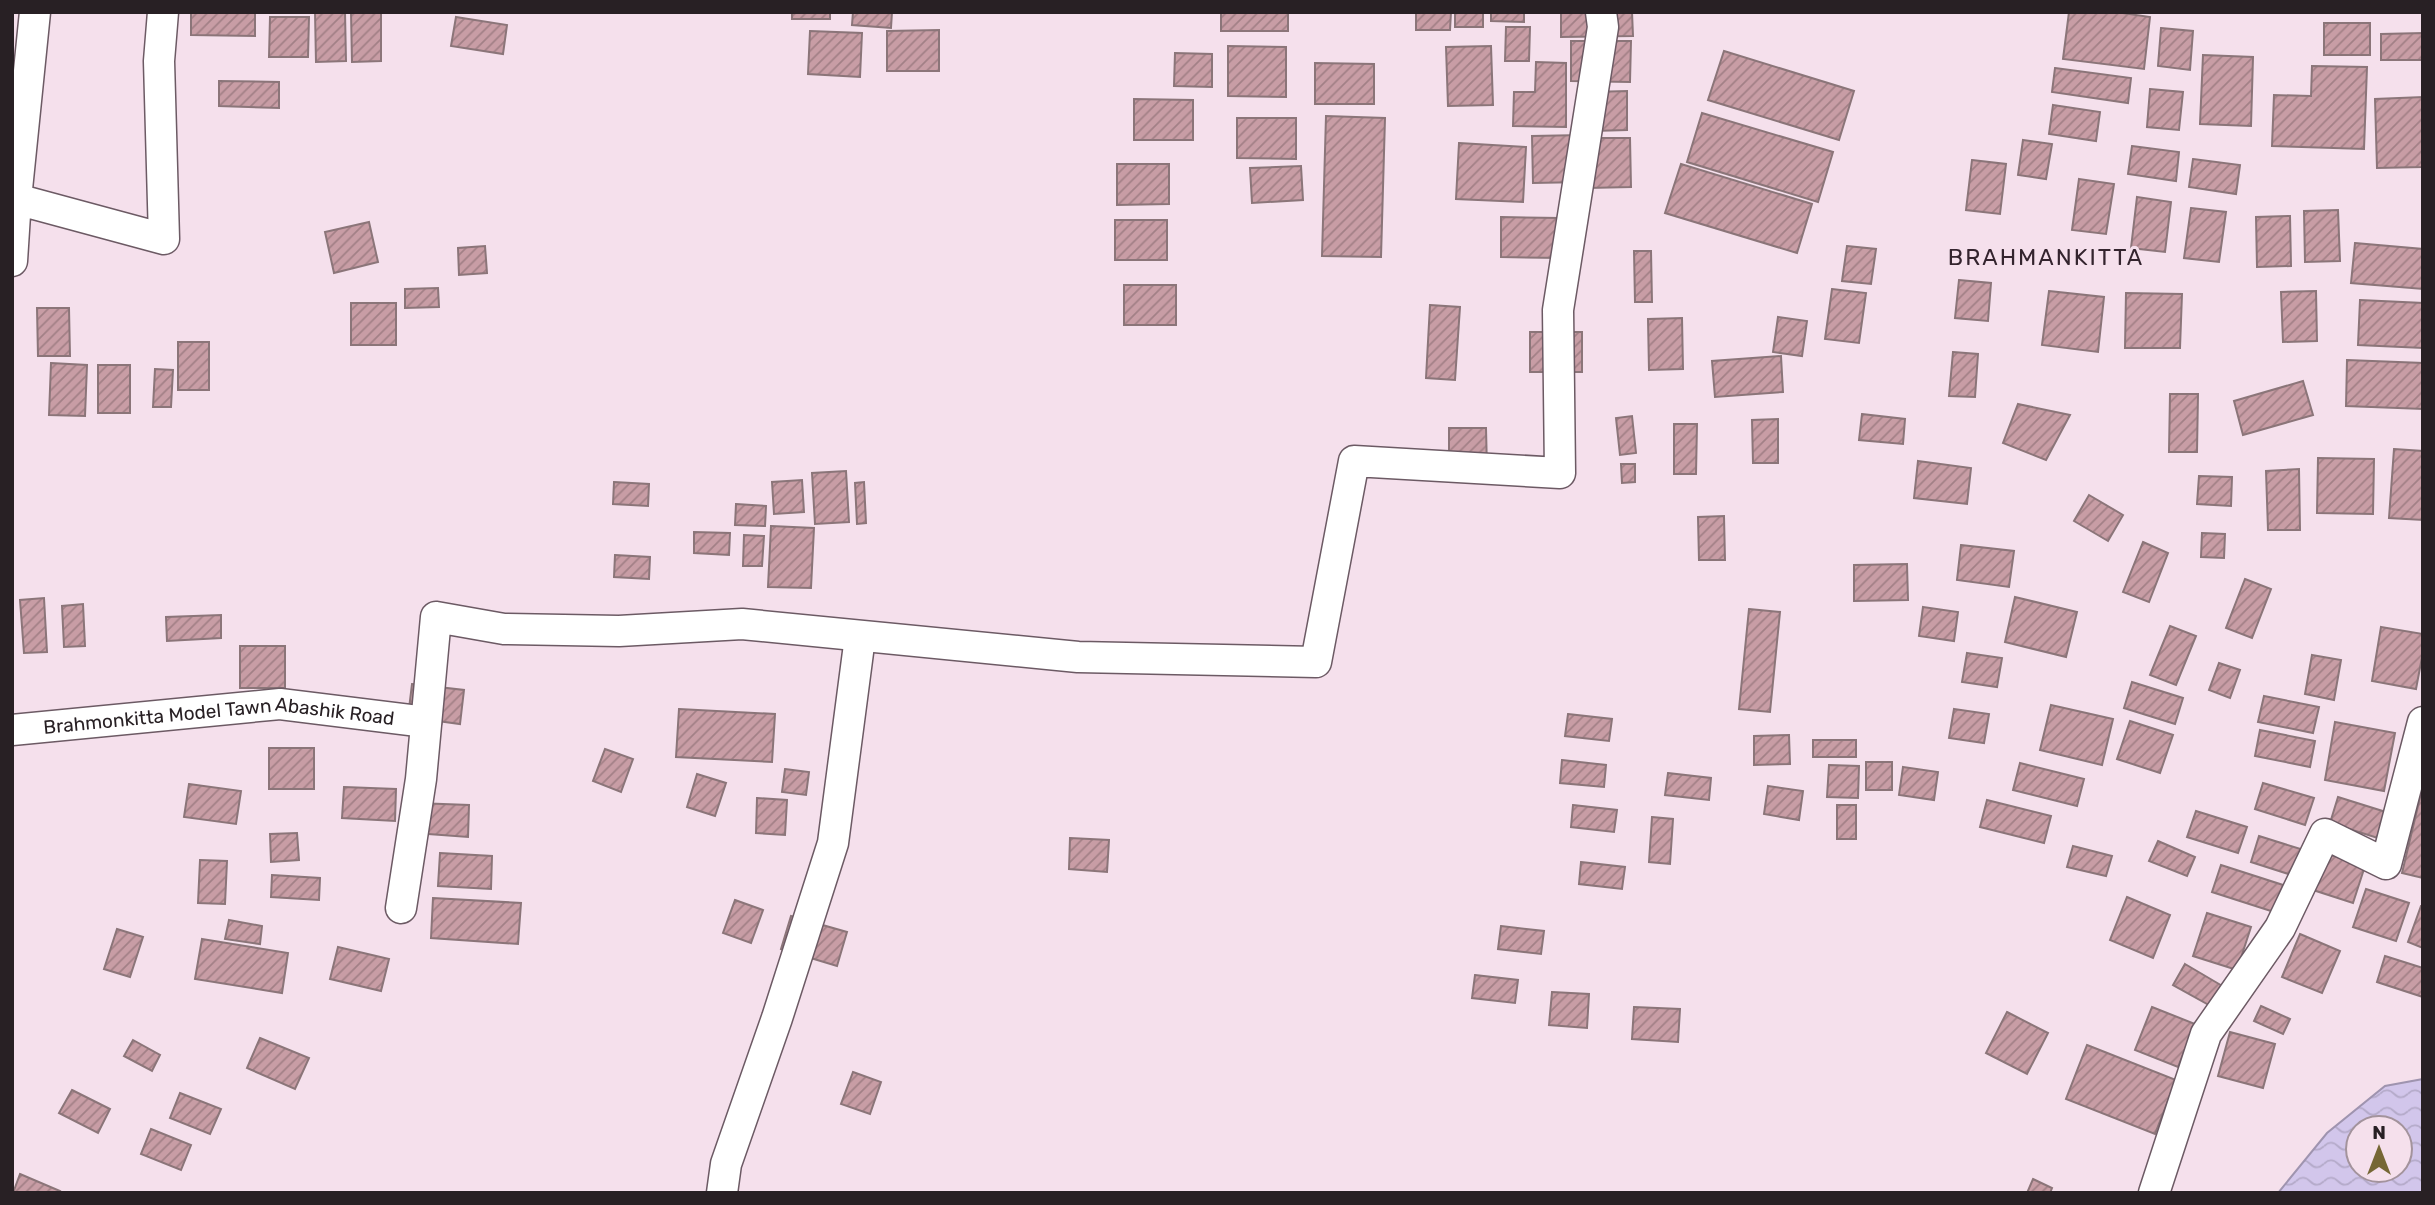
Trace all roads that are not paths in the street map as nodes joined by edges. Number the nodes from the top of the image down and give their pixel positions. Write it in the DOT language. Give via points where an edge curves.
graph roads {
  1 [pos="35,12"];
  2 [pos="163,12"];
  3 [pos="1601,12"];
  4 [pos="16,199"];
  5 [pos="13,247"];
  6 [pos="860,637"];
  7 [pos="426,722"];
  8 [pos="2423,722"];
  9 [pos="12,730"];
  10 [pos="401,908"];
  11 [pos="722,1193"];
  12 [pos="2154,1193"];
  1 -- 4 [label="street"];
  2 -- 4 [label="street" via="159,61 164,239"];
  3 -- 6 [label="street" via="1558,310 1560,473 1354,461 1316,662 1078,657"];
  4 -- 5 [label="street"];
  6 -- 7 [label="street" via="742,624 619,631 504,629 436,617"];
  6 -- 11 [label="street" via="833,843 726,1164"];
  7 -- 9 [label="street, Brahmonkitta Model Tawn Abashik Road" via="280,704"];
  7 -- 10 [label="street"];
  8 -- 12 [label="street" via="2386,864 2325,834 2280,928 2206,1034"];
}
